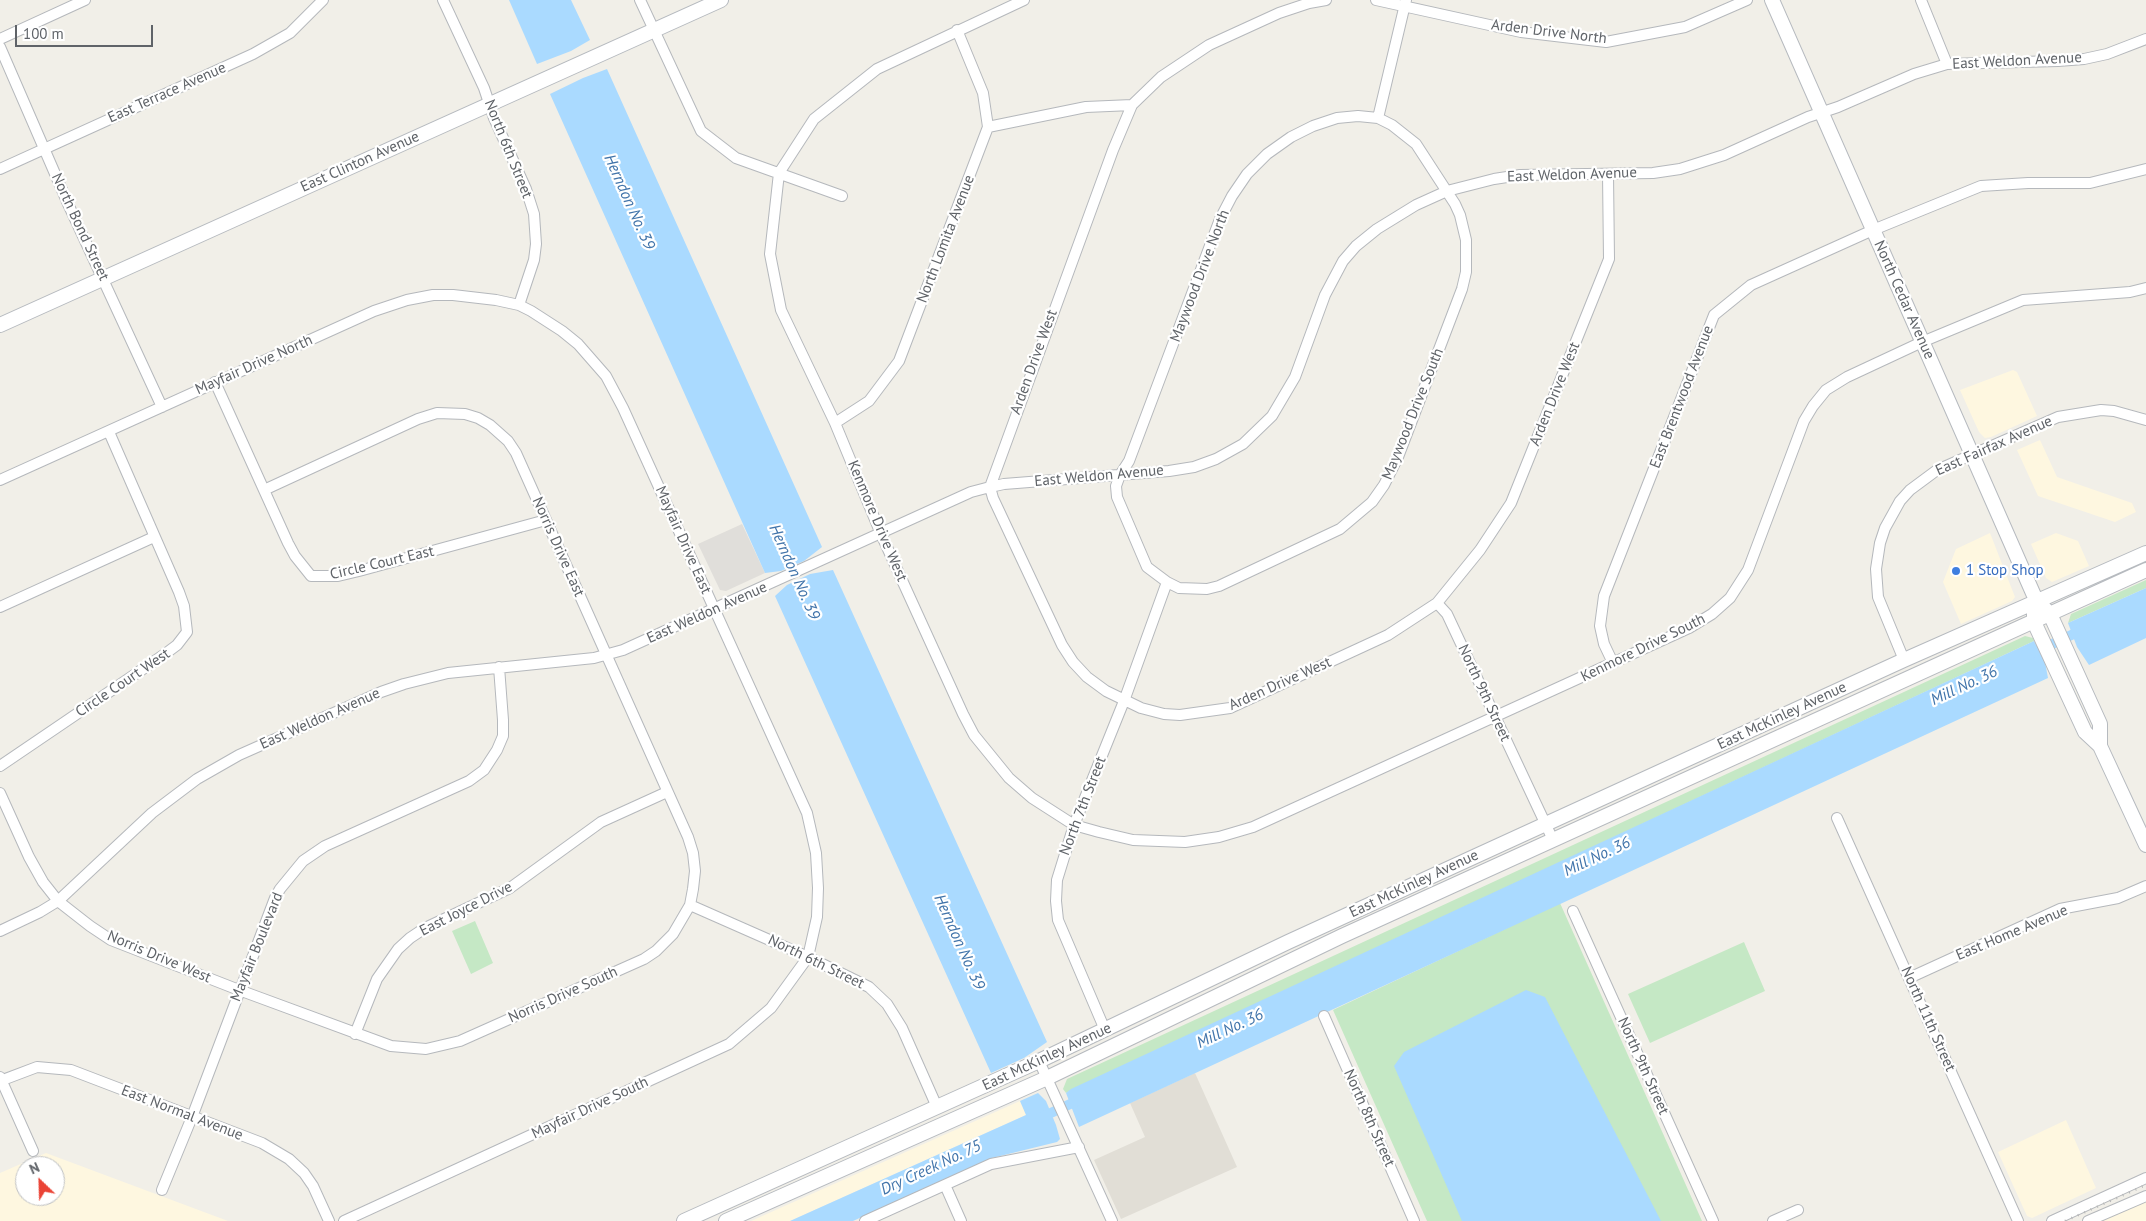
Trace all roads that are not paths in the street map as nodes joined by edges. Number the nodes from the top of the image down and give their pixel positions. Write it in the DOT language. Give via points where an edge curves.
graph roads {
  1 [pos="85,0"];
  2 [pos="323,0"];
  3 [pos="443,0"];
  4 [pos="640,0"];
  5 [pos="721,0"];
  6 [pos="1024,0"];
  7 [pos="1326,0"];
  8 [pos="1376,0"];
  9 [pos="1747,0"];
  10 [pos="1772,0"];
  11 [pos="1924,1"];
  12 [pos="1405,3"];
  13 [pos="654,30"];
  14 [pos="957,30"];
  15 [pos="0,39"];
  16 [pos="2146,39"];
  17 [pos="0,47"];
  18 [pos="1947,64"];
  19 [pos="489,104"];
  20 [pos="1132,105"];
  21 [pos="1822,112"];
  22 [pos="1378,118"];
  23 [pos="988,127"];
  24 [pos="44,148"];
  25 [pos="0,169"];
  26 [pos="2146,170"];
  27 [pos="779,173"];
  28 [pos="1608,174"];
  29 [pos="1447,191"];
  30 [pos="842,196"];
  31 [pos="1873,230"];
  32 [pos="103,279"];
  33 [pos="2146,288"];
  34 [pos="518,305"];
  35 [pos="0,325"];
  36 [pos="1922,342"];
  37 [pos="215,382"];
  38 [pos="162,407"];
  39 [pos="2146,420"];
  40 [pos="835,423"];
  41 [pos="109,432"];
  42 [pos="1971,454"];
  43 [pos="1120,475"];
  44 [pos="0,480"];
  45 [pos="990,487"];
  46 [pos="264,490"];
  47 [pos="546,520"];
  48 [pos="881,534"];
  49 [pos="154,538"];
  50 [pos="2146,553"];
  51 [pos="2146,570"];
  52 [pos="1167,582"];
  53 [pos="2036,600"];
  54 [pos="1437,603"];
  55 [pos="0,607"];
  56 [pos="714,610"];
  57 [pos="2053,621"];
  58 [pos="2037,628"];
  59 [pos="607,655"];
  60 [pos="1904,660"];
  61 [pos="1613,663"];
  62 [pos="499,667"];
  63 [pos="1863,679"];
  64 [pos="1124,701"];
  65 [pos="1496,716"];
  66 [pos="1798,728"];
  67 [pos="2100,746"];
  68 [pos="0,766"];
  69 [pos="0,792"];
  70 [pos="667,792"];
  71 [pos="1837,818"];
  72 [pos="1545,824"];
  73 [pos="1074,825"];
  74 [pos="1553,840"];
  75 [pos="2146,845"];
  76 [pos="2146,886"];
  77 [pos="58,901"];
  78 [pos="690,905"];
  79 [pos="1573,911"];
  80 [pos="0,931"];
  81 [pos="808,957"];
  82 [pos="1252,959"];
  83 [pos="1909,978"];
  84 [pos="239,990"];
  85 [pos="1184,1012"];
  86 [pos="1324,1016"];
  87 [pos="1105,1030"];
  88 [pos="355,1034"];
  89 [pos="412,1049"];
  90 [pos="1039,1061"];
  91 [pos="1047,1078"];
  92 [pos="0,1079"];
  93 [pos="937,1107"];
  94 [pos="192,1117"];
  95 [pos="1078,1147"];
  96 [pos="33,1151"];
  97 [pos="838,1171"];
  98 [pos="2146,1178"];
  99 [pos="945,1185"];
  100 [pos="162,1190"];
  101 [pos="2146,1196"];
  102 [pos="1798,1210"];
  103 [pos="329,1221"];
  104 [pos="344,1221"];
  105 [pos="684,1221"];
  106 [pos="726,1221"];
  107 [pos="865,1221"];
  108 [pos="961,1221"];
  109 [pos="1112,1221"];
  110 [pos="1414,1221"];
  111 [pos="1712,1221"];
  112 [pos="1772,1221"];
  113 [pos="2018,1221"];
  114 [pos="2052,1221"];
  115 [pos="2088,1221"];
  1 -- 15 [label="street"];
  2 -- 24 [label="street, East Terrace Avenue" via="290,33 267,47"];
  3 -- 19 [label="street, North 6th Street"];
  4 -- 13 [label="street"];
  5 -- 13 [label="main road, East Clinton Avenue"];
  6 -- 14 [label="street"];
  7 -- 20 [label="street" via="1279,13 1209,45 1161,77"];
  8 -- 12 [label="street, Arden Drive North"];
  9 -- 12 [label="street, Arden Drive North" via="1685,27 1606,42 1522,32"];
  10 -- 21 [label="main road, North Cedar Avenue"];
  11 -- 18 [label="street"];
  12 -- 22 [label="street"];
  13 -- 19 [label="main road, East Clinton Avenue"];
  13 -- 27 [label="street" via="701,130 736,158"];
  14 -- 23 [label="street, North Lomita Avenue" via="983,93"];
  14 -- 27 [label="street" via="877,69 814,119"];
  16 -- 18 [label="street, East Weldon Avenue" via="2107,54 2084,58"];
  17 -- 24 [label="street, North Bond Street"];
  18 -- 21 [label="street, East Weldon Avenue"];
  19 -- 32 [label="main road, East Clinton Avenue"];
  19 -- 34 [label="street, North 6th Street" via="534,214 534,260"];
  20 -- 23 [label="street" via="1086,107"];
  20 -- 45 [label="street, Arden Drive West"];
  21 -- 28 [label="street, East Weldon Avenue" via="1680,169"];
  21 -- 31 [label="main road, North Cedar Avenue"];
  22 -- 29 [label="street, Maywood Drive North" via="1416,144"];
  22 -- 43 [label="street, Maywood Drive North" via="1337,118 1291,137 1267,154 1232,196 1220,219 1129,461"];
  23 -- 40 [label="street, North Lomita Avenue" via="899,361 870,401"];
  24 -- 25 [label="street, East Terrace Avenue"];
  24 -- 32 [label="street, North Bond Street"];
  26 -- 31 [label="street, East Brentwood Avenue" via="2090,183 1981,186"];
  27 -- 30 [label="street"];
  27 -- 40 [label="street, Kenmore Drive West" via="770,254 781,310"];
  28 -- 29 [label="street, East Weldon Avenue" via="1520,175"];
  28 -- 54 [label="street, Arden Drive West" via="1609,259 1511,503 1480,550"];
  29 -- 43 [label="street, East Weldon Avenue" via="1377,229 1344,261 1325,295 1295,377 1261,429 1216,459 1194,467"];
  29 -- 52 [label="street, Maywood Drive South" via="1464,228 1466,272 1398,458 1384,485 1358,515 1340,529 1220,586 1179,588"];
  31 -- 36 [label="main road, North Cedar Avenue"];
  31 -- 61 [label="street, East Brentwood Avenue" via="1751,285 1714,315 1604,596 1600,626"];
  32 -- 35 [label="main road, East Clinton Avenue"];
  32 -- 38 [label="street, North Bond Street"];
  33 -- 36 [label="street, Kenmore Drive South" via="2023,300"];
  34 -- 37 [label="street, Mayfair Drive North" via="453,295 407,300 374,311"];
  34 -- 56 [label="street, Mayfair Drive East" via="562,331 606,376"];
  36 -- 42 [label="main road, North Cedar Avenue"];
  36 -- 61 [label="street, Kenmore Drive South" via="1847,377 1826,390 1813,406 1804,421 1748,570 1730,598 1689,628"];
  37 -- 38 [label="street, Mayfair Drive North"];
  37 -- 46 [label="street, Circle Court East"];
  38 -- 41 [label="street, Mayfair Drive North"];
  39 -- 42 [label="street, East Fairfax Avenue" via="2114,411 2079,412 2058,417"];
  40 -- 48 [label="street, Kenmore Drive West"];
  41 -- 44 [label="street, Mayfair Drive North"];
  41 -- 49 [label="street, Circle Court West"];
  42 -- 53 [label="main road, North Cedar Avenue"];
  42 -- 60 [label="street, East Fairfax Avenue" via="1937,470 1910,490 1892,515 1880,543 1876,569 1878,597"];
  43 -- 45 [label="street, East Weldon Avenue"];
  43 -- 52 [label="street, Maywood Drive South" via="1117,497 1143,559 1147,568"];
  45 -- 48 [label="street, East Weldon Avenue" via="971,492"];
  45 -- 64 [label="street, Arden Drive West" via="1062,645 1086,677"];
  46 -- 47 [label="street, Circle Court East" via="295,556 311,576 352,573"];
  46 -- 47 [label="street, Norris Drive East" via="418,419 451,412 478,418 508,441"];
  47 -- 59 [label="street, Norris Drive East"];
  48 -- 56 [label="street, East Weldon Avenue"];
  48 -- 73 [label="street, Kenmore Drive West" via="974,735 1009,778"];
  49 -- 55 [label="street"];
  49 -- 68 [label="street, Circle Court West" via="184,606 187,632 165,654"];
  50 -- 53 [label="main road, East McKinley Avenue"];
  51 -- 57 [label="main road, East McKinley Avenue"];
  52 -- 64 [label="street, North 7th Street"];
  53 -- 57 [label="main road, North Cedar Avenue"];
  53 -- 58 [label="main road, North Cedar Avenue"];
  53 -- 60 [label="main road, East McKinley Avenue"];
  54 -- 64 [label="street, Arden Drive West" via="1388,635 1230,708 1164,714"];
  54 -- 65 [label="street, North 9th Street" via="1447,614"];
  56 -- 59 [label="street, East Weldon Avenue"];
  56 -- 81 [label="street, Mayfair Drive East" via="807,812 816,853 818,888 817,917"];
  57 -- 58 [label="main road, East McKinley Avenue"];
  57 -- 67 [label="main road, North Cedar Avenue" via="2100,724"];
  58 -- 66 [label="main road, East McKinley Avenue"];
  58 -- 67 [label="main road, North Cedar Avenue" via="2085,732"];
  59 -- 62 [label="street, East Weldon Avenue"];
  59 -- 70 [label="street, Norris Drive East"];
  60 -- 63 [label="main road, East McKinley Avenue"];
  61 -- 65 [label="street, Kenmore Drive South"];
  62 -- 77 [label="street, East Weldon Avenue" via="404,684 360,700 239,755 197,779 152,813"];
  62 -- 84 [label="street, Mayfair Boulevard" via="502,736 490,763 469,781 336,840 303,861 275,898"];
  63 -- 66 [label="main road" via="1856,692 1826,705"];
  63 -- 72 [label="main road, East McKinley Avenue"];
  64 -- 73 [label="street, North 7th Street"];
  65 -- 72 [label="street, North 9th Street"];
  65 -- 73 [label="street, Kenmore Drive South" via="1253,827 1219,837 1185,842 1132,840"];
  66 -- 74 [label="main road, East McKinley Avenue"];
  67 -- 75 [label="main road, North Cedar Avenue"];
  69 -- 77 [label="street, Norris Drive West" via="34,868"];
  70 -- 78 [label="street, Norris Drive East" via="693,853 695,870"];
  70 -- 88 [label="street, East Joyce Drive" via="600,822 510,888 410,938 377,979"];
  71 -- 83 [label="street, North 11th Street"];
  72 -- 74 [label="street, North 9th Street"];
  72 -- 82 [label="main road, East McKinley Avenue"];
  73 -- 87 [label="street, North 7th Street" via="1057,880 1058,920"];
  74 -- 85 [label="main road, East McKinley Avenue"];
  76 -- 83 [label="street, East Home Avenue" via="2118,898 2060,909"];
  77 -- 80 [label="street, East Weldon Avenue"];
  77 -- 84 [label="street, Norris Drive West" via="111,940"];
  78 -- 81 [label="street, North 6th Street"];
  78 -- 89 [label="street, Norris Drive South" via="673,934 644,959 460,1041 434,1048"];
  79 -- 111 [label="street, North 9th Street"];
  81 -- 93 [label="street, North 6th Street" via="869,987 887,1004 902,1028"];
  81 -- 104 [label="street, Mayfair Drive South" via="771,1008 729,1044"];
  82 -- 85 [label="main road" via="1228,979 1189,999 1184,1004"];
  82 -- 87 [label="main road, East McKinley Avenue"];
  83 -- 113 [label="street, North 11th Street"];
  84 -- 88 [label="street, Norris Drive West"];
  84 -- 94 [label="street, Mayfair Boulevard"];
  85 -- 91 [label="main road, East McKinley Avenue"];
  86 -- 110 [label="street, North 8th Street"];
  87 -- 90 [label="main road, East McKinley Avenue"];
  88 -- 89 [label="street, Norris Drive West"];
  90 -- 91 [label="street"];
  90 -- 93 [label="main road, East McKinley Avenue"];
  91 -- 95 [label="street"];
  91 -- 97 [label="main road, East McKinley Avenue"];
  92 -- 94 [label="street, East Normal Avenue" via="37,1067 71,1070"];
  92 -- 96 [label="street"];
  93 -- 97 [label="main road" via="930,1121 866,1150"];
  93 -- 105 [label="main road, East McKinley Avenue"];
  94 -- 100 [label="street, Mayfair Boulevard"];
  94 -- 103 [label="street, East Normal Avenue" via="262,1143 289,1159 313,1186"];
  95 -- 99 [label="street" via="991,1164"];
  95 -- 109 [label="street"];
  97 -- 106 [label="main road, East McKinley Avenue"];
  98 -- 114 [label="street"];
  99 -- 107 [label="street"];
  99 -- 108 [label="street"];
  101 -- 115 [label="street"];
  102 -- 112 [label="street"];
}
